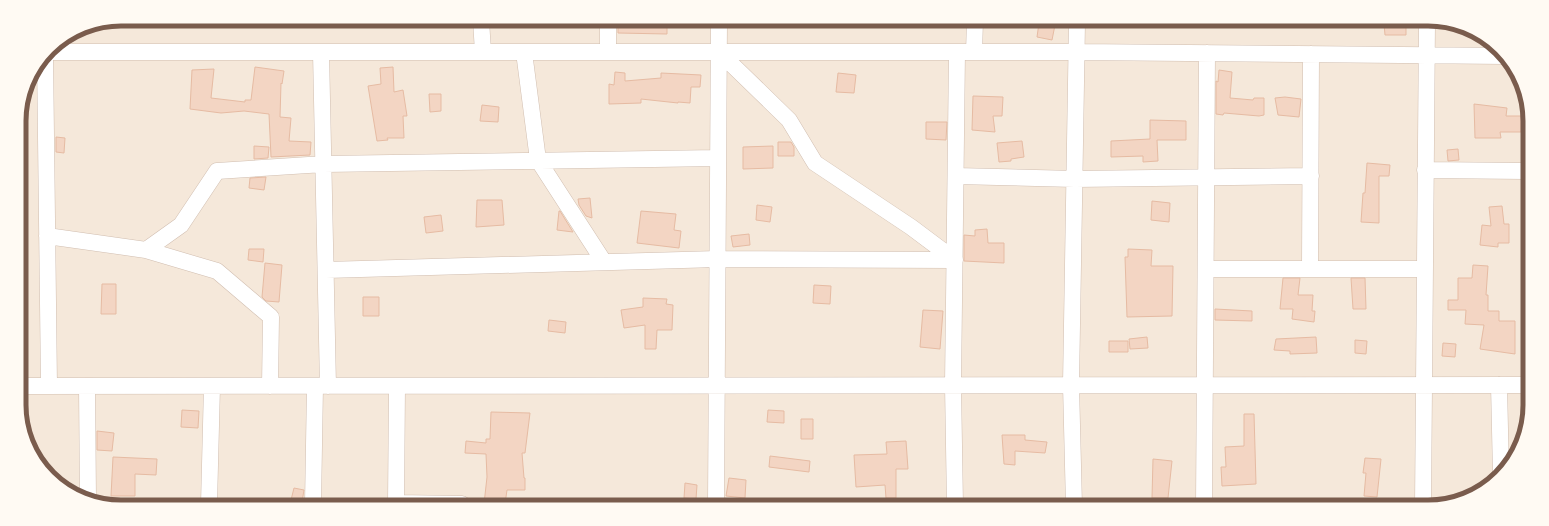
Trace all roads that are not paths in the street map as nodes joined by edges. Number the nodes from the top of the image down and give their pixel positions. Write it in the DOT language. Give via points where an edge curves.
graph roads {
  1 [pos="481,26"];
  2 [pos="608,26"];
  3 [pos="719,26"];
  4 [pos="975,26"];
  5 [pos="1077,26"];
  6 [pos="1427,26"];
  7 [pos="56,52"];
  8 [pos="321,52"];
  9 [pos="483,52"];
  10 [pos="524,52"];
  11 [pos="608,52"];
  12 [pos="719,52"];
  13 [pos="957,52"];
  14 [pos="974,52"];
  15 [pos="1076,52"];
  16 [pos="1207,53"];
  17 [pos="1312,54"];
  18 [pos="1426,56"];
  19 [pos="1497,56"];
  20 [pos="45,64"];
  21 [pos="718,158"];
  22 [pos="538,160"];
  23 [pos="324,164"];
  24 [pos="1425,170"];
  25 [pos="1523,171"];
  26 [pos="956,176"];
  27 [pos="1310,176"];
  28 [pos="1206,178"];
  29 [pos="1074,179"];
  30 [pos="47,236"];
  31 [pos="146,250"];
  32 [pos="718,259"];
  33 [pos="955,260"];
  34 [pos="604,262"];
  35 [pos="1424,268"];
  36 [pos="1206,269"];
  37 [pos="1310,269"];
  38 [pos="326,270"];
  39 [pos="953,385"];
  40 [pos="1072,385"];
  41 [pos="1206,385"];
  42 [pos="1423,385"];
  43 [pos="1499,385"];
  44 [pos="1523,385"];
  45 [pos="26,386"];
  46 [pos="49,386"];
  47 [pos="87,386"];
  48 [pos="212,386"];
  49 [pos="270,386"];
  50 [pos="322,386"];
  51 [pos="397,386"];
  52 [pos="717,386"];
  53 [pos="1501,465"];
  54 [pos="88,494"];
  55 [pos="209,500"];
  56 [pos="313,500"];
  57 [pos="396,500"];
  58 [pos="716,500"];
  59 [pos="955,500"];
  60 [pos="1074,500"];
  61 [pos="1204,500"];
  62 [pos="1423,500"];
  1 -- 9 [label="street"];
  2 -- 11 [label="street"];
  3 -- 12 [label="street"];
  4 -- 14 [label="street"];
  5 -- 15 [label="street"];
  6 -- 18 [label="street"];
  7 -- 8 [label="street"];
  8 -- 9 [label="street"];
  8 -- 23 [label="street"];
  9 -- 10 [label="street"];
  10 -- 11 [label="street"];
  10 -- 22 [label="street"];
  11 -- 12 [label="street"];
  12 -- 13 [label="street"];
  12 -- 21 [label="street"];
  12 -- 33 [label="street" via="789,120 814,163 911,227"];
  13 -- 14 [label="street"];
  13 -- 26 [label="street"];
  14 -- 15 [label="street"];
  15 -- 16 [label="street"];
  15 -- 29 [label="street"];
  16 -- 17 [label="street"];
  16 -- 28 [label="street"];
  17 -- 18 [label="street"];
  17 -- 27 [label="street"];
  18 -- 19 [label="street"];
  18 -- 24 [label="street"];
  20 -- 30 [label="street"];
  21 -- 22 [label="street"];
  21 -- 32 [label="street"];
  22 -- 23 [label="street"];
  22 -- 34 [label="street"];
  23 -- 31 [label="street" via="217,171 181,225"];
  23 -- 38 [label="street"];
  24 -- 25 [label="street"];
  24 -- 35 [label="street"];
  26 -- 29 [label="street"];
  26 -- 33 [label="street"];
  27 -- 28 [label="street"];
  27 -- 37 [label="street"];
  28 -- 29 [label="street"];
  28 -- 36 [label="street"];
  29 -- 40 [label="street"];
  30 -- 31 [label="street"];
  30 -- 46 [label="street"];
  31 -- 49 [label="street" via="217,271 271,318"];
  32 -- 33 [label="street"];
  32 -- 34 [label="street"];
  32 -- 52 [label="street"];
  33 -- 39 [label="street"];
  34 -- 38 [label="street"];
  35 -- 37 [label="street"];
  35 -- 42 [label="street"];
  36 -- 37 [label="street"];
  36 -- 41 [label="street"];
  38 -- 50 [label="street"];
  39 -- 40 [label="street"];
  39 -- 52 [label="street"];
  39 -- 59 [label="street"];
  40 -- 41 [label="street"];
  40 -- 60 [label="street"];
  41 -- 42 [label="street"];
  41 -- 61 [label="street"];
  42 -- 43 [label="street"];
  42 -- 62 [label="street"];
  43 -- 44 [label="street"];
  43 -- 53 [label="street"];
  45 -- 46 [label="street"];
  46 -- 47 [label="street"];
  47 -- 48 [label="street"];
  47 -- 54 [label="street"];
  48 -- 49 [label="street"];
  48 -- 55 [label="street"];
  49 -- 50 [label="street"];
  50 -- 51 [label="street"];
  50 -- 56 [label="street"];
  51 -- 52 [label="street"];
  51 -- 57 [label="street"];
  52 -- 58 [label="street"];
}
